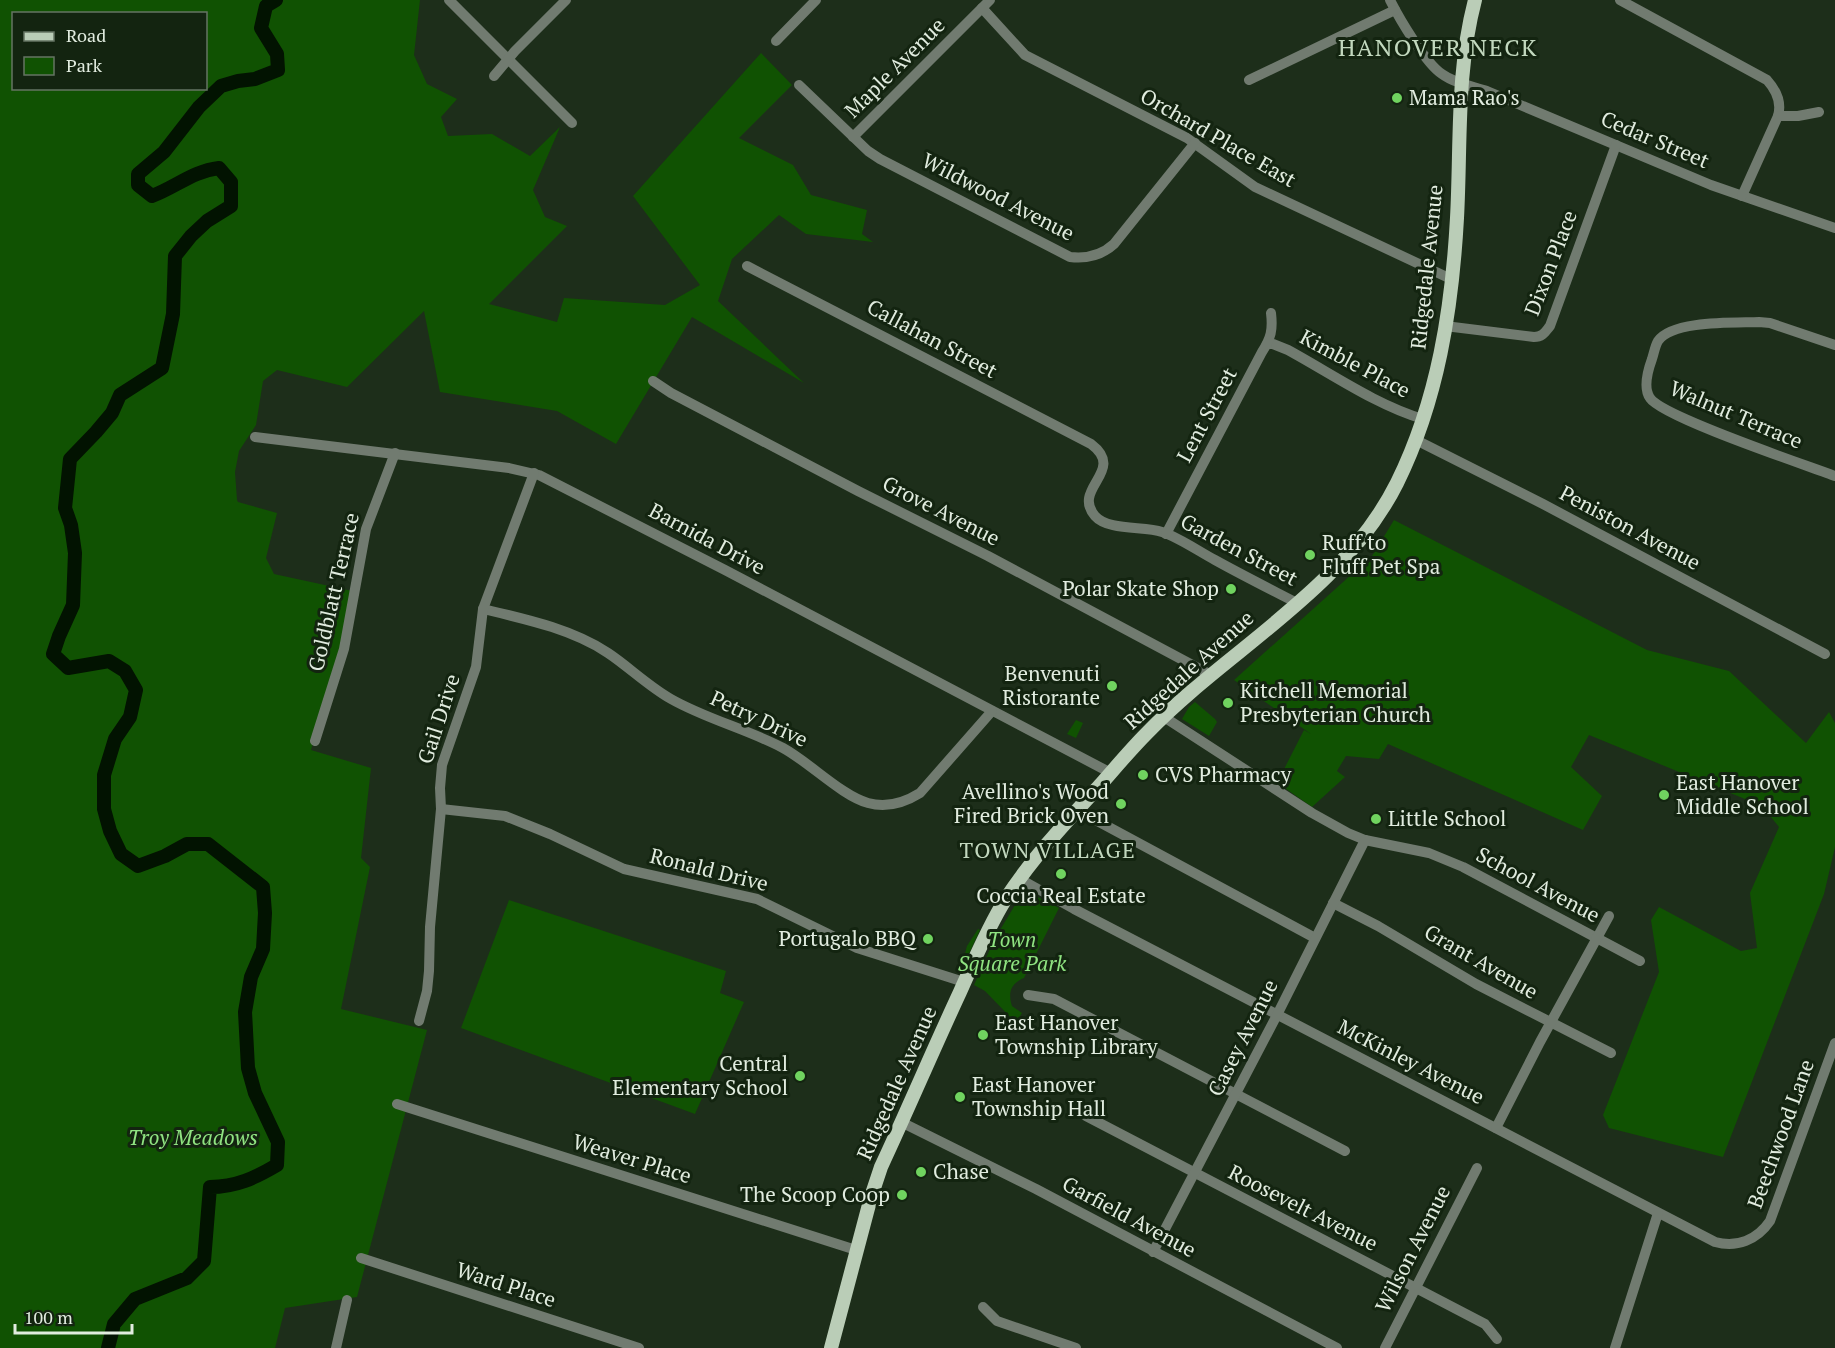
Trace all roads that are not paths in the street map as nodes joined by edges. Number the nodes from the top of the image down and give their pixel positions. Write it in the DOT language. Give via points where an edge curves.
graph roads {
  1 [pos="449,0"];
  2 [pos="566,0"];
  3 [pos="816,0"];
  4 [pos="990,0"];
  5 [pos="1475,0"];
  6 [pos="1620,0"];
  7 [pos="1393,5"];
  8 [pos="982,8"];
  9 [pos="776,41"];
  10 [pos="509,59"];
  11 [pos="494,76"];
  12 [pos="1250,80"];
  13 [pos="1461,82"];
  14 [pos="799,85"];
  15 [pos="1819,112"];
  16 [pos="1778,116"];
  17 [pos="572,123"];
  18 [pos="853,137"];
  19 [pos="1195,143"];
  20 [pos="1616,145"];
  21 [pos="1742,196"];
  22 [pos="1835,228"];
  23 [pos="747,266"];
  24 [pos="1451,279"];
  25 [pos="1271,313"];
  26 [pos="1445,326"];
  27 [pos="1268,344"];
  28 [pos="1835,345"];
  29 [pos="653,381"];
  30 [pos="1424,419"];
  31 [pos="255,437"];
  32 [pos="1416,440"];
  33 [pos="1098,449"];
  34 [pos="395,453"];
  35 [pos="534,473"];
  36 [pos="1835,476"];
  37 [pos="1166,534"];
  38 [pos="1297,603"];
  39 [pos="483,609"];
  40 [pos="1825,654"];
  41 [pos="1211,675"];
  42 [pos="992,711"];
  43 [pos="1164,717"];
  44 [pos="315,741"];
  45 [pos="1111,773"];
  46 [pos="441,809"];
  47 [pos="1077,810"];
  48 [pos="1365,840"];
  49 [pos="1020,879"];
  50 [pos="1333,903"];
  51 [pos="1609,916"];
  52 [pos="1315,938"];
  53 [pos="1597,939"];
  54 [pos="1640,961"];
  55 [pos="964,982"];
  56 [pos="1028,994"];
  57 [pos="1277,1015"];
  58 [pos="419,1021"];
  59 [pos="1551,1023"];
  60 [pos="1835,1043"];
  61 [pos="1611,1053"];
  62 [pos="1236,1095"];
  63 [pos="397,1104"];
  64 [pos="1086,1116"];
  65 [pos="903,1122"];
  66 [pos="1496,1128"];
  67 [pos="1345,1151"];
  68 [pos="1477,1168"];
  69 [pos="1194,1174"];
  70 [pos="1658,1213"];
  71 [pos="856,1250"];
  72 [pos="1153,1252"];
  73 [pos="361,1258"];
  74 [pos="1416,1289"];
  75 [pos="348,1300"];
  76 [pos="983,1307"];
  77 [pos="1497,1339"];
  78 [pos="336,1348"];
  79 [pos="639,1348"];
  80 [pos="831,1348"];
  81 [pos="1076,1348"];
  82 [pos="1337,1348"];
  83 [pos="1385,1348"];
  84 [pos="1615,1348"];
  1 -- 10 [label="street"];
  2 -- 10 [label="street"];
  3 -- 9 [label="street"];
  4 -- 8 [label="street, Maple Avenue"];
  5 -- 13 [label="main road, Ridgedale Avenue"];
  6 -- 16 [label="street" via="1767,80 1777,96"];
  7 -- 12 [label="street"];
  7 -- 13 [label="street, Cedar Street" via="1440,73"];
  8 -- 18 [label="street, Maple Avenue"];
  8 -- 19 [label="street, Orchard Place East" via="1025,55"];
  10 -- 11 [label="street"];
  10 -- 17 [label="street"];
  13 -- 20 [label="street, Cedar Street"];
  13 -- 24 [label="main road, Ridgedale Avenue"];
  14 -- 18 [label="street, Wildwood Avenue"];
  15 -- 16 [label="street"];
  16 -- 21 [label="street"];
  18 -- 19 [label="street, Wildwood Avenue" via="880,159 1041,243 1080,258 1101,254 1114,244"];
  19 -- 24 [label="street, Orchard Place East" via="1255,187"];
  20 -- 21 [label="street, Cedar Street"];
  20 -- 26 [label="street, Dixon Place" via="1544,334 1534,338"];
  21 -- 22 [label="street, Cedar Street"];
  23 -- 33 [label="street, Callahan Street"];
  24 -- 26 [label="main road, Ridgedale Avenue"];
  25 -- 27 [label="street, Lent Street"];
  26 -- 30 [label="main road, Ridgedale Avenue"];
  27 -- 30 [label="street, Kimble Place"];
  27 -- 37 [label="street, Lent Street"];
  28 -- 36 [label="street, Walnut Terrace" via="1770,323 1686,327 1658,341 1646,387 1652,401 1665,410"];
  29 -- 41 [label="street, Grove Avenue"];
  30 -- 32 [label="main road, Ridgedale Avenue"];
  31 -- 34 [label="street, Barnida Drive"];
  32 -- 38 [label="main road, Ridgedale Avenue" via="1396,484 1370,526 1345,558"];
  32 -- 40 [label="street, Peniston Avenue"];
  33 -- 37 [label="street, Garden Street" via="1104,465 1090,495 1094,515 1108,524"];
  34 -- 35 [label="street, Barnida Drive"];
  34 -- 44 [label="street, Goldblatt Terrace" via="366,529 344,649"];
  35 -- 39 [label="street, Gail Drive"];
  35 -- 42 [label="street, Barnida Drive"];
  37 -- 38 [label="street, Garden Street"];
  38 -- 41 [label="main road, Ridgedale Avenue"];
  39 -- 42 [label="street, Petry Drive" via="554,628 598,648 669,697 783,748 869,803 891,805 920,793"];
  39 -- 46 [label="street, Gail Drive" via="476,667 442,765"];
  41 -- 43 [label="main road, Ridgedale Avenue"];
  42 -- 45 [label="street, Barnida Drive"];
  43 -- 45 [label="main road, Ridgedale Avenue"];
  43 -- 48 [label="street, School Avenue" via="1312,813"];
  45 -- 47 [label="main road, Ridgedale Avenue"];
  46 -- 55 [label="street, Ronald Drive" via="506,816 624,869 757,899 857,948"];
  46 -- 58 [label="street, Gail Drive" via="427,991"];
  47 -- 49 [label="main road, Ridgedale Avenue"];
  47 -- 52 [label="street"];
  48 -- 50 [label="street, Casey Avenue"];
  48 -- 53 [label="street, School Avenue" via="1429,853 1463,867"];
  49 -- 55 [label="main road, Ridgedale Avenue" via="995,918"];
  49 -- 57 [label="street, McKinley Avenue"];
  50 -- 52 [label="street, Casey Avenue"];
  50 -- 59 [label="street, Grant Avenue"];
  51 -- 53 [label="street"];
  52 -- 57 [label="street, Casey Avenue"];
  53 -- 54 [label="street, School Avenue"];
  53 -- 59 [label="street"];
  55 -- 65 [label="main road, Ridgedale Avenue"];
  56 -- 62 [label="street" via="1054,999"];
  57 -- 62 [label="street, Casey Avenue"];
  57 -- 66 [label="street, McKinley Avenue"];
  59 -- 61 [label="street, Grant Avenue"];
  59 -- 66 [label="street"];
  60 -- 70 [label="street, Beechwood Lane" via="1774,1214 1761,1232 1738,1244 1723,1244"];
  62 -- 67 [label="street"];
  62 -- 69 [label="street, Casey Avenue"];
  63 -- 71 [label="street, Weaver Place"];
  64 -- 69 [label="street, Roosevelt Avenue"];
  65 -- 71 [label="main road, Ridgedale Avenue" via="881,1167"];
  65 -- 72 [label="street, Garfield Avenue"];
  66 -- 70 [label="street, McKinley Avenue"];
  68 -- 74 [label="street, Wilson Avenue"];
  69 -- 72 [label="street, Casey Avenue"];
  69 -- 74 [label="street, Roosevelt Avenue"];
  70 -- 84 [label="street"];
  71 -- 80 [label="main road, Ridgedale Avenue"];
  72 -- 82 [label="street, Garfield Avenue"];
  73 -- 79 [label="street, Ward Place"];
  74 -- 77 [label="street, Roosevelt Avenue" via="1485,1324"];
  74 -- 83 [label="street, Wilson Avenue"];
  75 -- 78 [label="street"];
  76 -- 81 [label="street" via="997,1321"];
}
